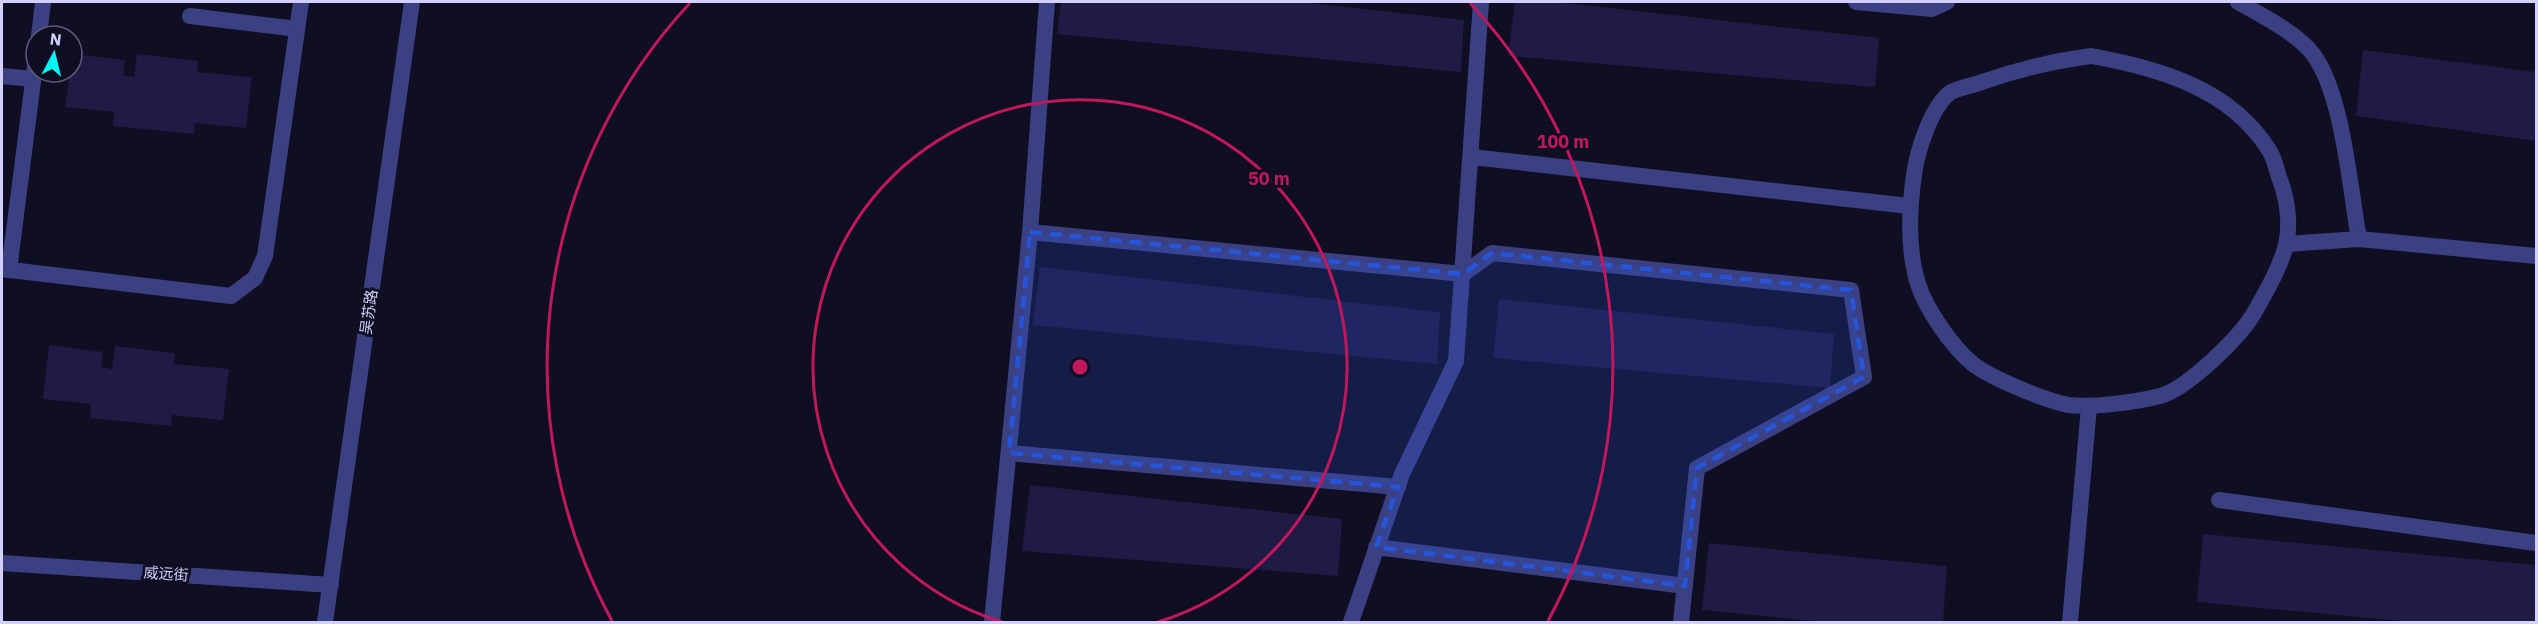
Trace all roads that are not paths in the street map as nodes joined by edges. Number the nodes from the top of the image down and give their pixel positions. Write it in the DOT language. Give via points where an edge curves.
graph roads {
  1 [pos="43,2"];
  2 [pos="302,2"];
  3 [pos="412,2"];
  4 [pos="1047,2"];
  5 [pos="1481,2"];
  6 [pos="1856,2"];
  7 [pos="1947,2"];
  8 [pos="2238,2"];
  9 [pos="190,16"];
  10 [pos="40,24"];
  11 [pos="297,29"];
  12 [pos="2,76"];
  13 [pos="24,78"];
  14 [pos="32,84"];
  15 [pos="1472,157"];
  16 [pos="1909,206"];
  17 [pos="1030,232"];
  18 [pos="2359,239"];
  19 [pos="2286,244"];
  20 [pos="2536,256"];
  21 [pos="5,270"];
  22 [pos="1463,274"];
  23 [pos="2089,407"];
  24 [pos="1009,453"];
  25 [pos="1398,486"];
  26 [pos="2219,500"];
  27 [pos="2536,543"];
  28 [pos="1376,547"];
  29 [pos="2,563"];
  30 [pos="331,585"];
  31 [pos="1685,586"];
  32 [pos="325,622"];
  33 [pos="992,622"];
  34 [pos="1351,622"];
  35 [pos="1681,622"];
  36 [pos="2070,622"];
  1 -- 10 [label="street"];
  2 -- 11 [label="street"];
  3 -- 30 [label="street, 吴苏路"];
  4 -- 17 [label="street"];
  5 -- 15 [label="street"];
  6 -- 7 [label="street" via="1932,9"];
  8 -- 18 [label="street" via="2281,26 2313,54 2330,89"];
  9 -- 11 [label="street"];
  11 -- 21 [label="street" via="265,255 255,278 231,296"];
  12 -- 13 [label="street"];
  14 -- 21 [label="street"];
  15 -- 16 [label="street"];
  15 -- 22 [label="street"];
  16 -- 19 [label="street" via="1917,156 1930,120 1951,93 2014,70 2091,56 2178,77 2244,118 2271,152 2287,197"];
  16 -- 23 [label="street" via="1918,284 1941,328 1974,364 2066,405"];
  17 -- 22 [label="street"];
  17 -- 24 [label="street"];
  18 -- 19 [label="street"];
  18 -- 20 [label="street"];
  19 -- 23 [label="street" via="2246,326 2198,373 2163,396"];
  22 -- 25 [label="street" via="1456,361"];
  22 -- 31 [label="street" via="1492,253 1851,290 1864,377 1697,468"];
  23 -- 36 [label="street"];
  24 -- 25 [label="street"];
  24 -- 33 [label="street"];
  25 -- 28 [label="street"];
  26 -- 27 [label="street"];
  28 -- 31 [label="street"];
  28 -- 34 [label="street"];
  29 -- 30 [label="street, 威远街"];
  30 -- 32 [label="street, 吴苏路"];
  31 -- 35 [label="street"];
}
